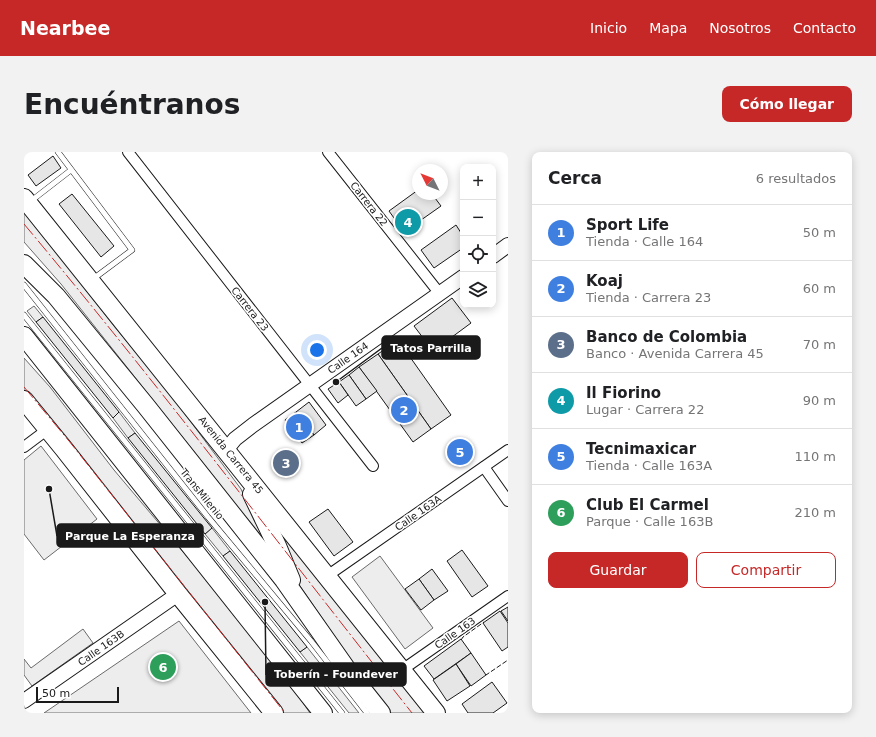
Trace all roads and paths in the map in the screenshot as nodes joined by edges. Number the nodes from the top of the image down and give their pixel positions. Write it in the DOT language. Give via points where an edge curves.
graph roads {
  1 [pos="58,152"];
  2 [pos="128,152"];
  3 [pos="328,152"];
  4 [pos="72,170"];
  5 [pos="26,200"];
  6 [pos="508,245"];
  7 [pos="496,254"];
  8 [pos="24,264"];
  9 [pos="460,279"];
  10 [pos="91,281"];
  11 [pos="24,285"];
  12 [pos="440,294"];
  13 [pos="24,315"];
  14 [pos="24,336"];
  15 [pos="24,347"];
  16 [pos="55,373"];
  17 [pos="310,385"];
  18 [pos="24,400"];
  19 [pos="253,425"];
  20 [pos="48,429"];
  21 [pos="214,435"];
  22 [pos="24,447"];
  23 [pos="226,450"];
  24 [pos="508,450"];
  25 [pos="373,466"];
  26 [pos="484,467"];
  27 [pos="508,501"];
  28 [pos="328,576"];
  29 [pos="178,594"];
  30 [pos="508,596"];
  31 [pos="311,617"];
  32 [pos="402,670"];
  33 [pos="26,695"];
  34 [pos="274,713"];
  35 [pos="323,713"];
  36 [pos="342,713"];
  37 [pos="367,713"];
  38 [pos="381,713"];
  39 [pos="436,713"];
  1 -- 4 [label="lane"];
  2 -- 17 [label="street, Carrera 23"];
  3 -- 12 [label="street, Carrera 22"];
  4 -- 5 [label="lane"];
  4 -- 10 [label="lane" via="132,250"];
  5 -- 10 [label="highway, Avenida Carrera 45"];
  6 -- 7 [label="main road"];
  8 -- 31 [label="highway" via="74,316"];
  9 -- 12 [label="main road, Calle 164"];
  10 -- 21 [label="highway, Avenida Carrera 45"];
  11 -- 37 [label="lane, TransMilenio"];
  12 -- 17 [label="main road, Calle 164"];
  13 -- 36 [label="lane"];
  14 -- 16 [label="highway"];
  15 -- 16 [label="highway"];
  16 -- 35 [label="highway"];
  17 -- 19 [label="main road, Calle 164"];
  17 -- 25 [label="street, Carrera 23"];
  18 -- 20 [label="highway"];
  19 -- 21 [label="main road, Calle 164" via="230,434"];
  19 -- 23 [label="main road, Calle 164"];
  20 -- 22 [label="street"];
  20 -- 29 [label="highway"];
  21 -- 23 [label="highway, Avenida Carrera 45"];
  23 -- 28 [label="highway, Avenida Carrera 45"];
  23 -- 31 [label="highway" via="256,500"];
  24 -- 26 [label="street, Calle 163A"];
  26 -- 27 [label="street"];
  26 -- 28 [label="street, Calle 163A"];
  28 -- 32 [label="highway, Avenida Carrera 45"];
  29 -- 33 [label="main road, Calle 163B"];
  29 -- 34 [label="highway"];
  30 -- 32 [label="street, Calle 163"];
  31 -- 38 [label="highway" via="350,674"];
  32 -- 39 [label="highway, Avenida Carrera 45"];
}
